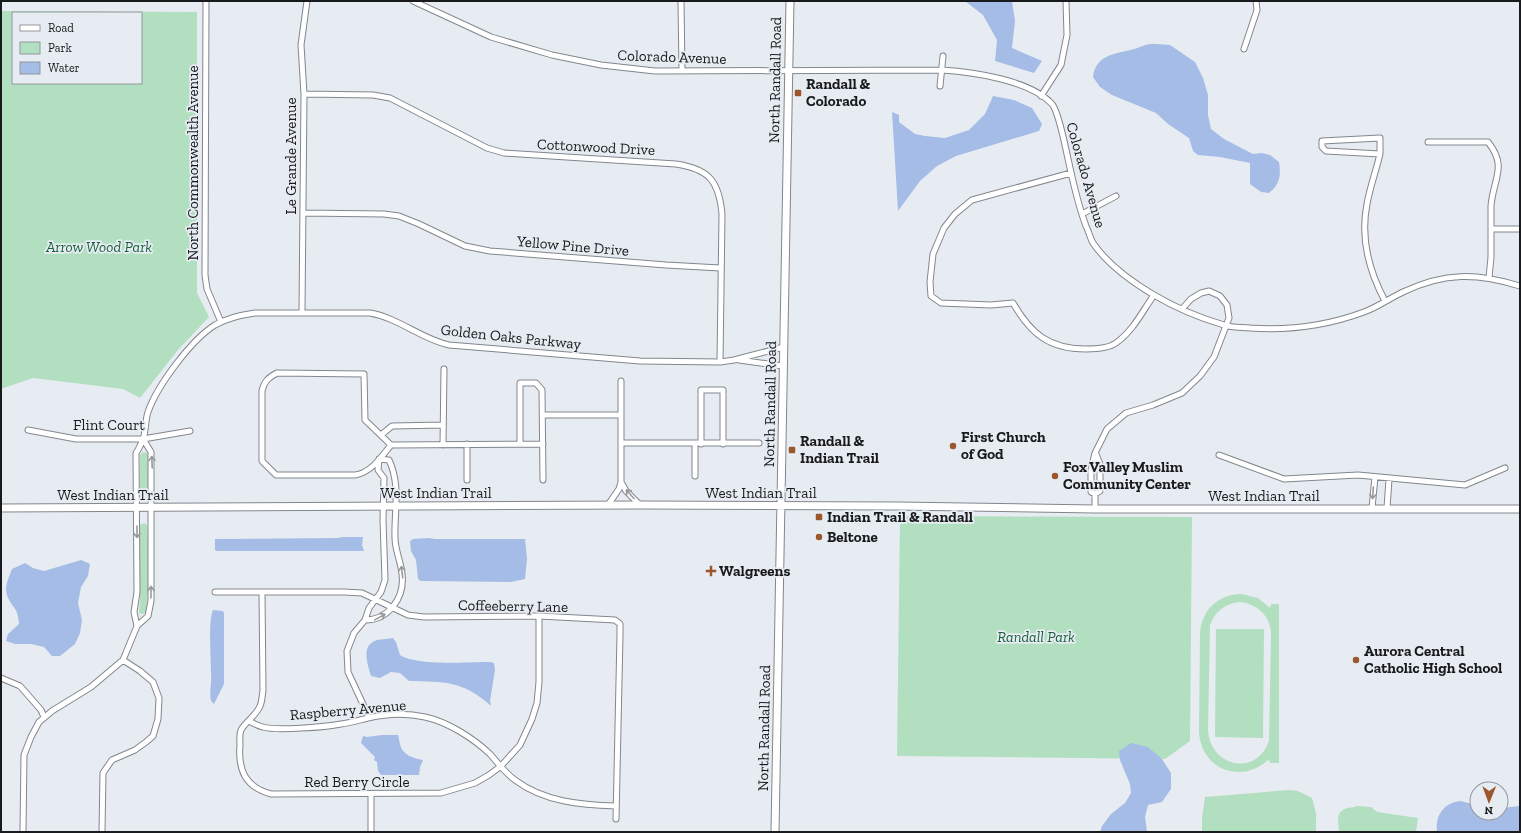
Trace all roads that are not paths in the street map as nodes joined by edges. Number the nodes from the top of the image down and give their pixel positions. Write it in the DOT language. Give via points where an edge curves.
graph roads {
  1 [pos="206,1"];
  2 [pos="307,1"];
  3 [pos="413,1"];
  4 [pos="681,1"];
  5 [pos="790,1"];
  6 [pos="1066,1"];
  7 [pos="1256,1"];
  8 [pos="1244,49"];
  9 [pos="943,56"];
  10 [pos="942,70"];
  11 [pos="682,71"];
  12 [pos="788,71"];
  13 [pos="940,86"];
  14 [pos="304,94"];
  15 [pos="1041,96"];
  16 [pos="1428,142"];
  17 [pos="1380,154"];
  18 [pos="1071,173"];
  19 [pos="1116,196"];
  20 [pos="303,213"];
  21 [pos="1082,214"];
  22 [pos="1491,229"];
  23 [pos="1520,229"];
  24 [pos="720,268"];
  25 [pos="1489,278"];
  26 [pos="1520,286"];
  27 [pos="1154,295"];
  28 [pos="1385,302"];
  29 [pos="1182,309"];
  30 [pos="302,312"];
  31 [pos="221,322"];
  32 [pos="1226,326"];
  33 [pos="784,347"];
  34 [pos="734,360"];
  35 [pos="720,362"];
  36 [pos="783,366"];
  37 [pos="444,369"];
  38 [pos="622,381"];
  39 [pos="543,415"];
  40 [pos="621,415"];
  41 [pos="443,425"];
  42 [pos="28,430"];
  43 [pos="190,431"];
  44 [pos="381,435"];
  45 [pos="144,439"];
  46 [pos="621,443"];
  47 [pos="759,443"];
  48 [pos="467,444"];
  49 [pos="520,444"];
  50 [pos="543,444"];
  51 [pos="698,444"];
  52 [pos="723,444"];
  53 [pos="391,445"];
  54 [pos="443,445"];
  55 [pos="1096,453"];
  56 [pos="1219,455"];
  57 [pos="379,459"];
  58 [pos="1505,468"];
  59 [pos="695,476"];
  60 [pos="1374,477"];
  61 [pos="1389,479"];
  62 [pos="467,480"];
  63 [pos="543,480"];
  64 [pos="621,482"];
  65 [pos="1095,494"];
  66 [pos="608,505"];
  67 [pos="640,505"];
  68 [pos="383,506"];
  69 [pos="396,506"];
  70 [pos="781,506"];
  71 [pos="1,508"];
  72 [pos="136,508"];
  73 [pos="152,508"];
  74 [pos="1372,508"];
  75 [pos="1387,508"];
  76 [pos="1095,509"];
  77 [pos="1520,509"];
  78 [pos="215,592"];
  79 [pos="262,592"];
  80 [pos="375,599"];
  81 [pos="393,609"];
  82 [pos="539,616"];
  83 [pos="365,620"];
  84 [pos="137,626"];
  85 [pos="123,660"];
  86 [pos="1,678"];
  87 [pos="44,716"];
  88 [pos="369,717"];
  89 [pos="249,721"];
  90 [pos="501,766"];
  91 [pos="371,794"];
  92 [pos="616,806"];
  93 [pos="616,819"];
  94 [pos="23,832"];
  95 [pos="102,832"];
  96 [pos="371,832"];
  97 [pos="775,832"];
  1 -- 31 [label="street, North Commonwealth Avenue" via="205,275 207,289"];
  2 -- 14 [label="street, Le Grande Avenue" via="301,46"];
  3 -- 11 [label="street, Colorado Avenue" via="491,37 552,55 601,65"];
  4 -- 11 [label="street"];
  5 -- 12 [label="main road, North Randall Road"];
  6 -- 15 [label="street" via="1067,35 1061,65"];
  7 -- 8 [label="street" via="1257,10"];
  9 -- 10 [label="street"];
  10 -- 12 [label="street, Colorado Avenue"];
  10 -- 13 [label="street"];
  10 -- 15 [label="street, Colorado Avenue" via="1019,84"];
  11 -- 12 [label="street, Colorado Avenue"];
  12 -- 33 [label="main road, North Randall Road"];
  14 -- 20 [label="street, Le Grande Avenue"];
  14 -- 24 [label="street, Cottonwood Drive" via="373,95 390,98 487,148 504,153 691,166 712,181 721,202"];
  15 -- 18 [label="street, Colorado Avenue" via="1053,105"];
  16 -- 22 [label="street" via="1488,142 1495,150 1499,164 1498,178 1491,198"];
  17 -- 17 [label="street" via="1380,138 1322,141 1322,147 1326,151"];
  17 -- 28 [label="street" via="1367,204 1364,230 1370,268"];
  18 -- 21 [label="street, Colorado Avenue"];
  18 -- 27 [label="street" via="972,200 954,214 944,228 934,254 931,296 941,303 1013,303 1034,333 1051,344 1072,349 1095,349 1114,344 1130,332"];
  19 -- 21 [label="street"];
  20 -- 24 [label="street, Yellow Pine Drive" via="399,216 465,246 490,251"];
  20 -- 30 [label="street, Le Grande Avenue"];
  21 -- 27 [label="street, Colorado Avenue" via="1092,242 1107,260"];
  22 -- 23 [label="street"];
  22 -- 25 [label="street"];
  24 -- 35 [label="street, Cottonwood Drive"];
  25 -- 26 [label="street, Colorado Avenue"];
  25 -- 28 [label="street, Colorado Avenue" via="1442,278 1418,285"];
  27 -- 29 [label="street, Colorado Avenue"];
  28 -- 32 [label="street, Colorado Avenue" via="1354,316 1309,327 1268,329"];
  29 -- 32 [label="street, Colorado Avenue"];
  29 -- 32 [label="street" via="1191,299 1209,291 1220,296 1227,305 1230,314"];
  30 -- 31 [label="street, Golden Oaks Parkway" via="243,315"];
  30 -- 35 [label="street, Golden Oaks Parkway" via="379,314 430,340 460,347 640,361"];
  31 -- 45 [label="street, Golden Oaks Parkway" via="198,339 160,388 148,414"];
  32 -- 55 [label="street" via="1214,357 1200,376 1182,393 1126,413 1107,429"];
  33 -- 34 [label="street, Golden Oaks Parkway"];
  33 -- 36 [label="main road, North Randall Road"];
  34 -- 35 [label="street, Golden Oaks Parkway"];
  34 -- 36 [label="street, Golden Oaks Parkway"];
  36 -- 70 [label="main road, North Randall Road"];
  37 -- 41 [label="street"];
  38 -- 40 [label="street"];
  39 -- 40 [label="street"];
  39 -- 49 [label="street" via="542,390 536,383 520,383"];
  39 -- 50 [label="street"];
  40 -- 46 [label="street"];
  41 -- 44 [label="street" via="392,426"];
  41 -- 54 [label="street"];
  42 -- 45 [label="street, Flint Court" via="76,439"];
  43 -- 45 [label="street, Flint Court"];
  44 -- 53 [label="street"];
  44 -- 57 [label="street" via="364,416 364,374 277,373 269,377 263,385 262,461 276,475 357,475 363,474"];
  45 -- 72 [label="street, Golden Oaks Parkway" via="136,453"];
  73 -- 45 [label="street, Golden Oaks Parkway, one-way" via="151,452"];
  46 -- 51 [label="street"];
  46 -- 64 [label="street"];
  47 -- 52 [label="street"];
  48 -- 49 [label="street"];
  48 -- 54 [label="street"];
  48 -- 62 [label="street"];
  49 -- 50 [label="street"];
  50 -- 63 [label="street"];
  51 -- 52 [label="street"];
  51 -- 52 [label="street" via="701,390 723,390"];
  51 -- 59 [label="street"];
  53 -- 54 [label="street"];
  53 -- 57 [label="street"];
  55 -- 65 [label="street" via="1091,492"];
  55 -- 65 [label="street" via="1100,464 1100,491"];
  56 -- 60 [label="street" via="1284,479 1342,475"];
  57 -- 68 [label="street" via="378,470 384,478"];
  57 -- 69 [label="street" via="389,460 393,469"];
  58 -- 61 [label="street" via="1465,485"];
  60 -- 61 [label="street"];
  60 -- 74 [label="street, one-way"];
  61 -- 75 [label="street"];
  64 -- 66 [label="street"];
  67 -- 64 [label="street, one-way"];
  65 -- 76 [label="street"];
  66 -- 67 [label="main road, West Indian Trail"];
  66 -- 69 [label="main road, West Indian Trail"];
  67 -- 70 [label="main road, West Indian Trail"];
  68 -- 69 [label="main road, West Indian Trail"];
  68 -- 73 [label="main road, West Indian Trail"];
  68 -- 80 [label="street" via="386,574 381,592"];
  81 -- 69 [label="street, one-way" via="402,585 401,564 395,541"];
  70 -- 76 [label="main road, West Indian Trail"];
  70 -- 97 [label="main road, North Randall Road"];
  71 -- 72 [label="main road, West Indian Trail"];
  72 -- 73 [label="main road, West Indian Trail"];
  72 -- 84 [label="street, Golden Oaks Parkway, one-way" via="137,592 134,612"];
  84 -- 73 [label="street, Golden Oaks Parkway, one-way" via="148,616 151,601"];
  74 -- 75 [label="main road, West Indian Trail"];
  74 -- 76 [label="main road, West Indian Trail"];
  75 -- 77 [label="main road, West Indian Trail"];
  78 -- 79 [label="street, Coffeeberry Lane"];
  79 -- 80 [label="street, Coffeeberry Lane" via="362,593"];
  79 -- 89 [label="street, Red Berry Circle" via="263,691 261,706"];
  80 -- 81 [label="street, Coffeeberry Lane"];
  80 -- 83 [label="street"];
  81 -- 82 [label="street, Coffeeberry Lane" via="408,616 424,617"];
  83 -- 81 [label="street, one-way" via="374,620"];
  82 -- 90 [label="street, Red Berry Circle" via="537,703 528,731 520,745"];
  82 -- 92 [label="street, Coffeeberry Lane" via="610,619 620,624"];
  83 -- 88 [label="street" via="350,640 347,661 351,682"];
  84 -- 85 [label="street, Golden Oaks Parkway"];
  85 -- 87 [label="street, Golden Oaks Parkway" via="91,686"];
  85 -- 95 [label="street" via="153,682 159,698 158,719 153,736 135,750 112,760 103,772"];
  86 -- 87 [label="street" via="20,686"];
  87 -- 94 [label="street, Golden Oaks Parkway" via="38,722 24,755"];
  88 -- 89 [label="street, Raspberry Avenue" via="341,725 304,727 263,727"];
  88 -- 90 [label="street, Raspberry Avenue" via="402,714 438,721 472,740"];
  89 -- 91 [label="street, Red Berry Circle" via="240,733 240,763 248,782 260,791 271,794"];
  90 -- 91 [label="street, Red Berry Circle" via="475,783 453,791"];
  90 -- 92 [label="street, Raspberry Avenue" via="516,781 554,799"];
  91 -- 96 [label="street"];
  92 -- 93 [label="street, Coffeeberry Lane"];
}
